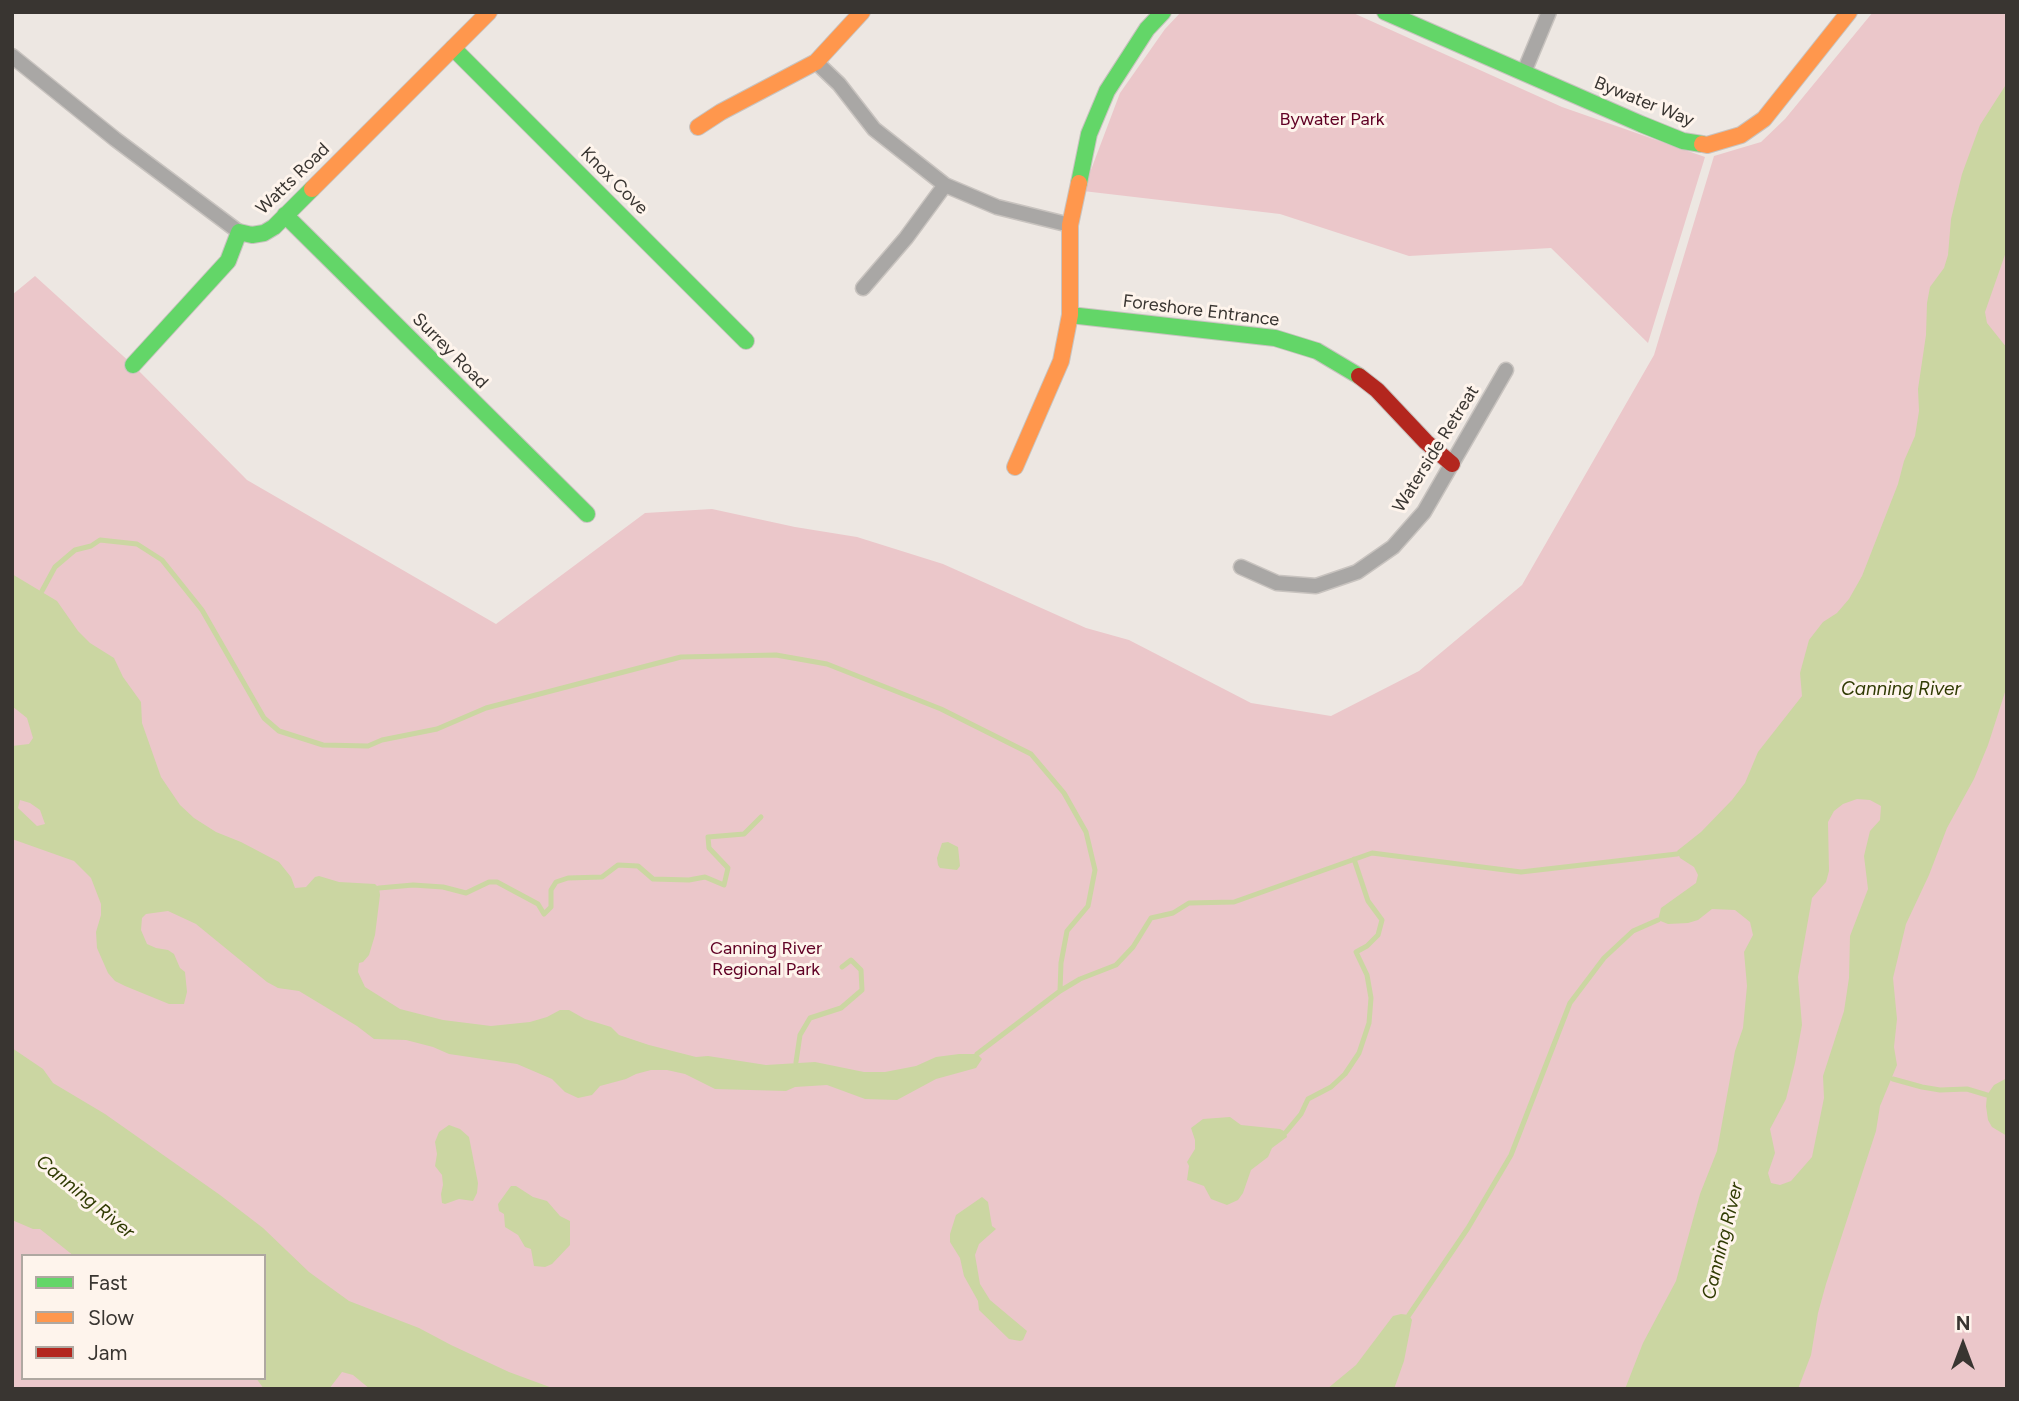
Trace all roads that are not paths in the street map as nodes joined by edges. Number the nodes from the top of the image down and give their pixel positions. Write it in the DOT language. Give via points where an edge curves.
graph roads {
  1 [pos="489,12"];
  2 [pos="862,12"];
  3 [pos="1163,12"];
  4 [pos="1385,12"];
  5 [pos="1549,12"];
  6 [pos="1849,12"];
  7 [pos="453,48"];
  8 [pos="12,56"];
  9 [pos="817,62"];
  10 [pos="1524,72"];
  11 [pos="698,127"];
  12 [pos="945,185"];
  13 [pos="285,215"];
  14 [pos="1069,225"];
  15 [pos="239,232"];
  16 [pos="863,288"];
  17 [pos="1070,315"];
  18 [pos="746,341"];
  19 [pos="133,365"];
  20 [pos="1506,370"];
  21 [pos="1452,464"];
  22 [pos="1015,467"];
  23 [pos="587,514"];
  24 [pos="1241,567"];
  1 -- 7 [label="street, Watts Road"];
  2 -- 9 [label="street"];
  3 -- 14 [label="street" via="1107,91 1089,134"];
  4 -- 10 [label="street, Bywater Way"];
  5 -- 10 [label="street"];
  6 -- 10 [label="street, Bywater Way" via="1764,119 1741,135 1707,145 1683,141"];
  7 -- 13 [label="street, Watts Road"];
  7 -- 18 [label="street, Knox Cove"];
  8 -- 15 [label="street"];
  9 -- 11 [label="street"];
  9 -- 12 [label="street" via="874,128"];
  12 -- 14 [label="street" via="997,208"];
  12 -- 16 [label="street"];
  13 -- 15 [label="street, Watts Road" via="264,233"];
  13 -- 23 [label="street, Surrey Road"];
  14 -- 17 [label="street"];
  15 -- 19 [label="street" via="228,261"];
  17 -- 21 [label="street, Foreshore Entrance" via="1236,332 1317,351 1377,390"];
  17 -- 22 [label="street" via="1061,361"];
  20 -- 21 [label="street, Waterside Retreat"];
  21 -- 24 [label="street, Waterside Retreat" via="1424,512 1393,547 1357,572 1316,586 1278,583"];
}
